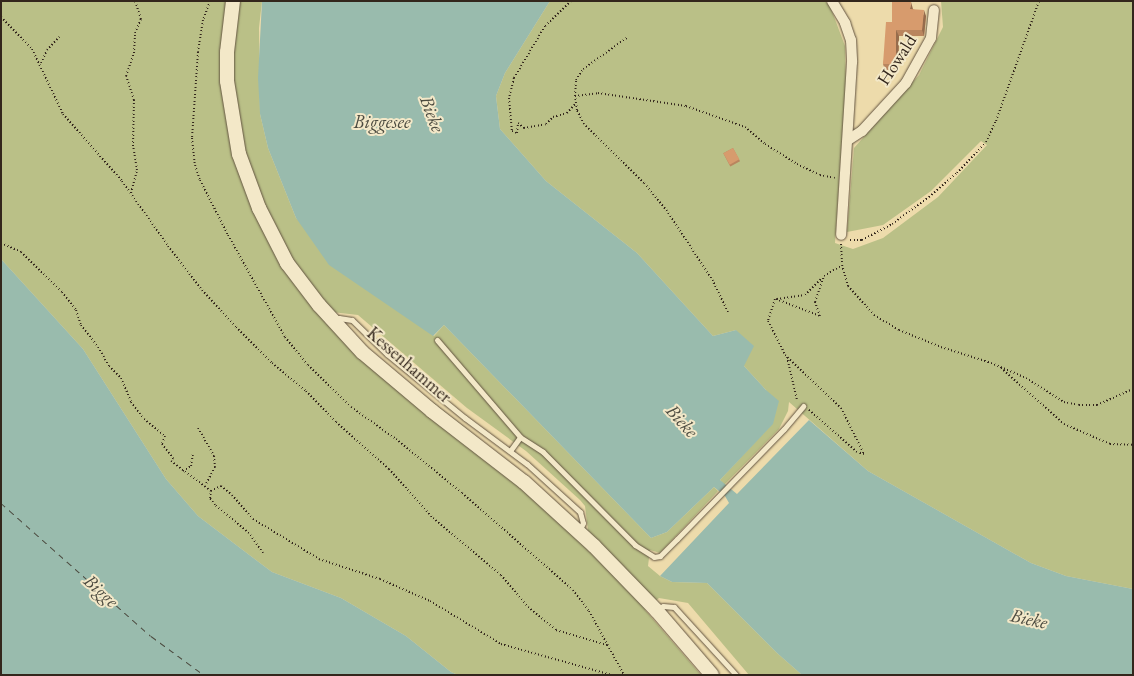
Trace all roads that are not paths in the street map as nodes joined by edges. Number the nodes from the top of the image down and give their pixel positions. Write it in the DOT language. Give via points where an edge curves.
graph roads {
  1 [pos="232,1"];
  2 [pos="832,1"];
  3 [pos="934,10"];
  4 [pos="848,140"];
  5 [pos="841,235"];
  6 [pos="333,320"];
  7 [pos="437,340"];
  8 [pos="803,406"];
  9 [pos="520,437"];
  10 [pos="510,451"];
  11 [pos="578,531"];
  12 [pos="658,610"];
  13 [pos="712,675"];
  14 [pos="736,675"];
  1 -- 6 [label="main road, Kessenhammer" via="227,81 239,154 272,237 288,263"];
  2 -- 4 [label="street, Howald" via="845,23 850,40 852,70"];
  3 -- 4 [label="street, Howald" via="931,38 906,83 862,131"];
  4 -- 5 [label="street, Howald"];
  6 -- 10 [label="lane" via="352,320 387,354 464,418"];
  6 -- 11 [label="main road, Kessenhammer" via="362,352 524,482"];
  7 -- 9 [label="lane"];
  8 -- 9 [label="lane" via="660,556 649,556 636,545 543,452"];
  9 -- 10 [label="lane"];
  10 -- 11 [label="lane" via="580,512 583,523"];
  11 -- 12 [label="main road, Kessenhammer"];
  12 -- 13 [label="main road, Kessenhammer"];
  12 -- 14 [label="lane" via="663,606 674,607"];
}
